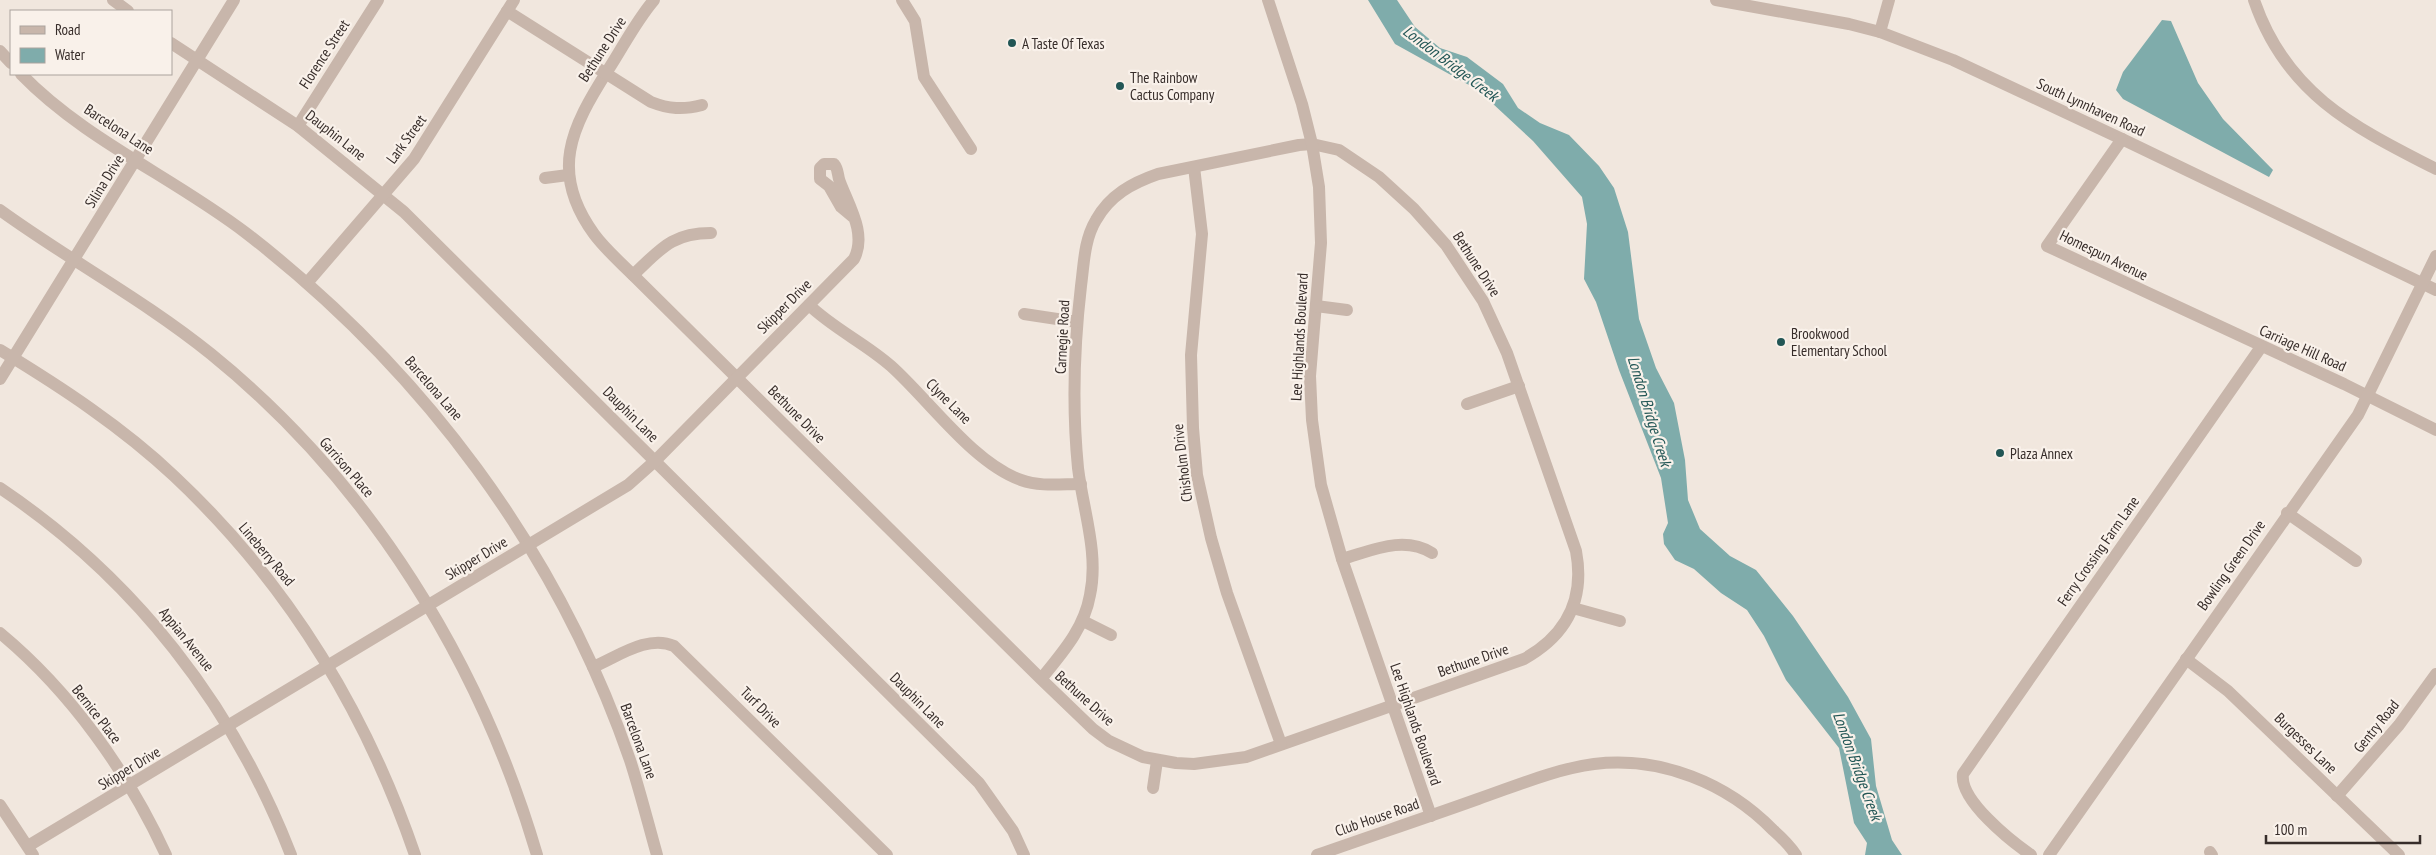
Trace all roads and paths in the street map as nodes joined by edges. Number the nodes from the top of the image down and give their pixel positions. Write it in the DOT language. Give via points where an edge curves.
graph roads {
  1 [pos="113,0"];
  2 [pos="234,0"];
  3 [pos="378,0"];
  4 [pos="514,0"];
  5 [pos="654,0"];
  6 [pos="903,0"];
  7 [pos="1268,0"];
  8 [pos="1716,0"];
  9 [pos="1889,0"];
  10 [pos="2254,0"];
  11 [pos="127,10"];
  12 [pos="507,11"];
  13 [pos="1880,32"];
  14 [pos="172,44"];
  15 [pos="0,51"];
  16 [pos="198,60"];
  17 [pos="10,62"];
  18 [pos="606,73"];
  19 [pos="22,75"];
  20 [pos="702,105"];
  21 [pos="298,126"];
  22 [pos="2122,139"];
  23 [pos="1312,144"];
  24 [pos="971,149"];
  25 [pos="136,160"];
  26 [pos="1194,167"];
  27 [pos="2436,169"];
  28 [pos="568,175"];
  29 [pos="545,178"];
  30 [pos="384,195"];
  31 [pos="0,210"];
  32 [pos="853,217"];
  33 [pos="711,233"];
  34 [pos="2436,256"];
  35 [pos="75,259"];
  36 [pos="633,275"];
  37 [pos="306,283"];
  38 [pos="2423,283"];
  39 [pos="2436,290"];
  40 [pos="2155,297"];
  41 [pos="809,305"];
  42 [pos="1316,306"];
  43 [pos="1347,310"];
  44 [pos="1024,314"];
  45 [pos="1077,322"];
  46 [pos="2261,346"];
  47 [pos="0,350"];
  48 [pos="13,358"];
  49 [pos="736,377"];
  50 [pos="0,379"];
  51 [pos="1519,386"];
  52 [pos="2369,396"];
  53 [pos="1468,404"];
  54 [pos="2436,430"];
  55 [pos="655,461"];
  56 [pos="1081,484"];
  57 [pos="0,488"];
  58 [pos="2287,513"];
  59 [pos="529,545"];
  60 [pos="1432,554"];
  61 [pos="1342,559"];
  62 [pos="2356,561"];
  63 [pos="429,606"];
  64 [pos="1572,608"];
  65 [pos="1083,621"];
  66 [pos="1620,621"];
  67 [pos="0,633"];
  68 [pos="1111,635"];
  69 [pos="2186,659"];
  70 [pos="329,666"];
  71 [pos="593,667"];
  72 [pos="2436,674"];
  73 [pos="1040,679"];
  74 [pos="1393,705"];
  75 [pos="229,726"];
  76 [pos="1281,744"];
  77 [pos="1157,761"];
  78 [pos="129,787"];
  79 [pos="1153,788"];
  80 [pos="2337,796"];
  81 [pos="0,805"];
  82 [pos="1431,816"];
  83 [pos="30,851"];
  84 [pos="166,855"];
  85 [pos="292,855"];
  86 [pos="415,855"];
  87 [pos="536,855"];
  88 [pos="656,855"];
  89 [pos="887,855"];
  90 [pos="1024,855"];
  91 [pos="1317,855"];
  92 [pos="1796,855"];
  93 [pos="2031,855"];
  94 [pos="2049,855"];
  95 [pos="2399,855"];
  1 -- 11 [label="street"];
  2 -- 16 [label="street, Silina Drive"];
  3 -- 21 [label="street, Florence Street"];
  4 -- 12 [label="street, Lark Street"];
  5 -- 18 [label="street, Bethune Drive"];
  6 -- 24 [label="street" via="915,21 924,77"];
  7 -- 23 [label="street, Lee Highlands Boulevard" via="1294,75"];
  8 -- 13 [label="street, South Lynnhaven Road"];
  9 -- 13 [label="street"];
  10 -- 27 [label="street" via="2280,52 2312,92 2366,133"];
  12 -- 18 [label="street"];
  12 -- 30 [label="street, Lark Street" via="429,138"];
  13 -- 22 [label="street, South Lynnhaven Road" via="1953,60"];
  14 -- 16 [label="street, Dauphin Lane"];
  15 -- 17 [label="street"];
  16 -- 21 [label="street, Dauphin Lane"];
  16 -- 25 [label="street, Silina Drive"];
  18 -- 20 [label="street" via="664,107 679,109"];
  18 -- 28 [label="street, Bethune Drive" via="575,129"];
  19 -- 25 [label="street, Barcelona Lane" via="74,121"];
  21 -- 30 [label="street, Dauphin Lane"];
  22 -- 38 [label="street, South Lynnhaven Road"];
  22 -- 40 [label="street, Homespun Avenue" via="2047,246"];
  23 -- 26 [label="street, Carnegie Road"];
  23 -- 42 [label="street, Lee Highlands Boulevard" via="1321,218"];
  23 -- 51 [label="street, Bethune Drive" via="1339,150 1366,167 1440,237 1483,301"];
  25 -- 35 [label="street, Silina Drive"];
  25 -- 37 [label="street, Barcelona Lane" via="245,233"];
  26 -- 45 [label="street, Carnegie Road" via="1138,181 1104,208 1089,235 1085,250"];
  26 -- 76 [label="street, Chisholm Drive" via="1202,234 1191,355 1192,428 1197,474 1208,529 1227,593"];
  28 -- 29 [label="street"];
  28 -- 36 [label="street, Bethune Drive" via="595,236"];
  30 -- 37 [label="street, Lark Street"];
  30 -- 55 [label="street, Dauphin Lane"];
  31 -- 35 [label="street, Garrison Place"];
  32 -- 41 [label="street, Skipper Drive" via="859,235 858,252"];
  33 -- 36 [label="street" via="692,233 669,242"];
  34 -- 38 [label="street, Bowling Green Drive"];
  35 -- 48 [label="street, Silina Drive"];
  35 -- 63 [label="street, Garrison Place" via="174,326 248,385 350,493"];
  36 -- 49 [label="street, Bethune Drive"];
  37 -- 59 [label="street, Barcelona Lane" via="365,336 436,413"];
  38 -- 39 [label="street, South Lynnhaven Road"];
  38 -- 52 [label="street, Bowling Green Drive"];
  40 -- 46 [label="street, Carriage Hill Road"];
  41 -- 49 [label="street, Skipper Drive"];
  41 -- 56 [label="street, Clyne Lane" via="834,327 892,366 995,467 1038,484"];
  42 -- 43 [label="street"];
  42 -- 61 [label="street, Lee Highlands Boulevard" via="1310,376 1313,430 1321,485"];
  44 -- 45 [label="street"];
  45 -- 56 [label="street, Carnegie Road" via="1075,413"];
  46 -- 52 [label="street, Carriage Hill Road"];
  46 -- 93 [label="street, Ferry Crossing Farm Lane" via="1963,774 1964,787 1982,811"];
  47 -- 48 [label="street, Lineberry Road"];
  48 -- 50 [label="street, Silina Drive"];
  48 -- 70 [label="street, Lineberry Road" via="94,411 174,476 257,566"];
  49 -- 55 [label="street, Skipper Drive"];
  49 -- 73 [label="street, Bethune Drive"];
  51 -- 53 [label="street"];
  51 -- 64 [label="street, Bethune Drive" via="1576,551 1579,581"];
  52 -- 54 [label="street, Carriage Hill Road"];
  52 -- 58 [label="street, Bowling Green Drive"];
  55 -- 59 [label="street, Skipper Drive" via="628,485"];
  55 -- 90 [label="street, Dauphin Lane" via="979,783 1013,831"];
  56 -- 65 [label="street, Carnegie Road" via="1093,560 1090,596"];
  57 -- 75 [label="street, Appian Avenue" via="67,538 125,591 191,669"];
  58 -- 62 [label="street"];
  58 -- 69 [label="street, Bowling Green Drive"];
  59 -- 63 [label="street, Skipper Drive"];
  59 -- 71 [label="street, Barcelona Lane"];
  60 -- 61 [label="street" via="1415,546 1398,544"];
  61 -- 74 [label="street, Lee Highlands Boulevard"];
  63 -- 70 [label="street, Skipper Drive"];
  63 -- 87 [label="street, Garrison Place" via="492,728"];
  64 -- 66 [label="street"];
  64 -- 74 [label="street, Bethune Drive" via="1549,642 1524,659"];
  65 -- 68 [label="street"];
  65 -- 73 [label="street, Carnegie Road" via="1067,648"];
  67 -- 78 [label="street, Bernice Place" via="59,691"];
  69 -- 80 [label="street, Burgesses Lane" via="2228,691"];
  69 -- 94 [label="street, Bowling Green Drive"];
  70 -- 75 [label="street, Skipper Drive"];
  70 -- 86 [label="street, Lineberry Road" via="384,772"];
  71 -- 88 [label="street, Barcelona Lane" via="630,760"];
  71 -- 89 [label="street, Turf Drive" via="649,642 666,642 674,646"];
  72 -- 80 [label="street, Gentry Road" via="2399,725"];
  73 -- 77 [label="street, Bethune Drive" via="1109,741"];
  74 -- 76 [label="street, Bethune Drive"];
  74 -- 82 [label="street, Lee Highlands Boulevard"];
  75 -- 78 [label="street, Skipper Drive"];
  75 -- 85 [label="street, Appian Avenue" via="262,786"];
  76 -- 77 [label="street, Bethune Drive" via="1246,757 1211,763"];
  77 -- 79 [label="street"];
  78 -- 83 [label="street, Skipper Drive"];
  78 -- 84 [label="street, Bernice Place"];
  80 -- 95 [label="street, Burgesses Lane"];
  81 -- 83 [label="street"];
  82 -- 91 [label="street, Club House Road"];
  82 -- 92 [label="street, Club House Road" via="1550,775 1595,764 1636,764 1667,769 1711,784 1740,800 1763,819"];
}
